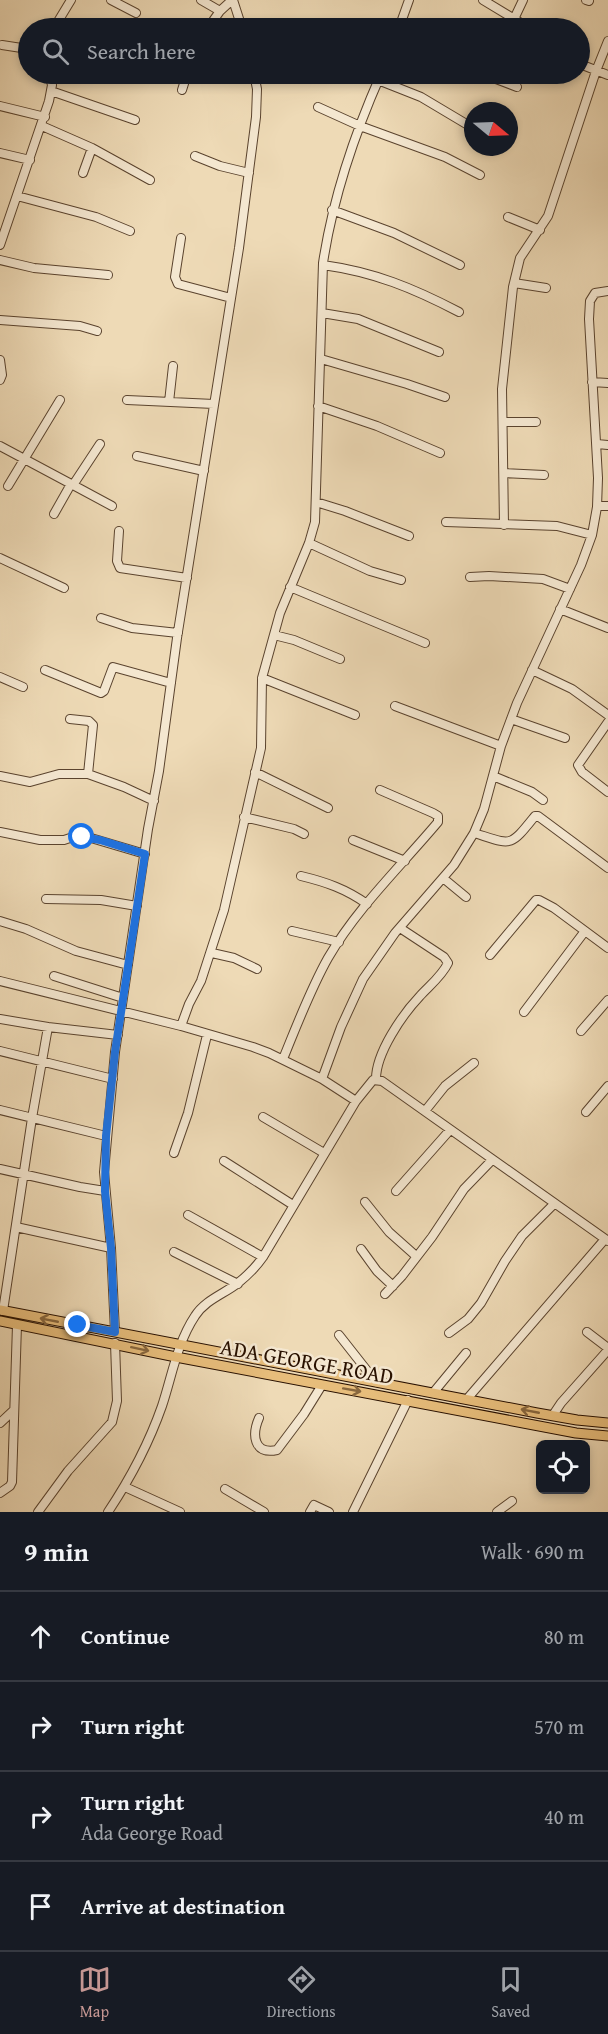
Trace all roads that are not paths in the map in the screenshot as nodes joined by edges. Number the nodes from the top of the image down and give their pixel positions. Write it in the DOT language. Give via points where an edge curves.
graph roads {
  1 [pos="70,0"];
  2 [pos="111,0"];
  3 [pos="201,0"];
  4 [pos="232,0"];
  5 [pos="409,0"];
  6 [pos="484,0"];
  7 [pos="523,0"];
  8 [pos="220,11"];
  9 [pos="136,13"];
  10 [pos="60,18"];
  11 [pos="215,18"];
  12 [pos="238,18"];
  13 [pos="403,18"];
  14 [pos="512,18"];
  15 [pos="514,18"];
  16 [pos="608,41"];
  17 [pos="2,45"];
  18 [pos="18,47"];
  19 [pos="590,69"];
  20 [pos="596,71"];
  21 [pos="608,75"];
  22 [pos="50,84"];
  23 [pos="184,84"];
  24 [pos="256,84"];
  25 [pos="375,84"];
  26 [pos="394,84"];
  27 [pos="509,84"];
  28 [pos="517,87"];
  29 [pos="182,90"];
  30 [pos="51,91"];
  31 [pos="0,106"];
  32 [pos="318,107"];
  33 [pos="45,117"];
  34 [pos="135,120"];
  35 [pos="464,123"];
  36 [pos="42,126"];
  37 [pos="360,126"];
  38 [pos="92,148"];
  39 [pos="0,153"];
  40 [pos="195,156"];
  41 [pos="30,160"];
  42 [pos="83,173"];
  43 [pos="249,173"];
  44 [pos="480,176"];
  45 [pos="150,180"];
  46 [pos="17,196"];
  47 [pos="332,210"];
  48 [pos="508,217"];
  49 [pos="4,224"];
  50 [pos="540,230"];
  51 [pos="130,231"];
  52 [pos="181,238"];
  53 [pos="0,245"];
  54 [pos="0,260"];
  55 [pos="323,265"];
  56 [pos="460,265"];
  57 [pos="108,275"];
  58 [pos="514,283"];
  59 [pos="546,288"];
  60 [pos="608,291"];
  61 [pos="231,298"];
  62 [pos="459,312"];
  63 [pos="322,313"];
  64 [pos="0,320"];
  65 [pos="97,332"];
  66 [pos="439,352"];
  67 [pos="321,359"];
  68 [pos="0,360"];
  69 [pos="173,366"];
  70 [pos="0,381"];
  71 [pos="592,382"];
  72 [pos="608,383"];
  73 [pos="445,398"];
  74 [pos="60,400"];
  75 [pos="127,400"];
  76 [pos="169,402"];
  77 [pos="214,404"];
  78 [pos="318,406"];
  79 [pos="503,422"];
  80 [pos="536,422"];
  81 [pos="100,444"];
  82 [pos="597,444"];
  83 [pos="608,445"];
  84 [pos="0,446"];
  85 [pos="440,453"];
  86 [pos="137,456"];
  87 [pos="23,459"];
  88 [pos="204,471"];
  89 [pos="504,473"];
  90 [pos="544,475"];
  91 [pos="72,485"];
  92 [pos="8,486"];
  93 [pos="316,502"];
  94 [pos="112,506"];
  95 [pos="597,506"];
  96 [pos="608,506"];
  97 [pos="54,514"];
  98 [pos="446,522"];
  99 [pos="504,525"];
  100 [pos="119,531"];
  101 [pos="592,535"];
  102 [pos="409,536"];
  103 [pos="309,543"];
  104 [pos="0,558"];
  105 [pos="470,577"];
  106 [pos="187,578"];
  107 [pos="401,580"];
  108 [pos="290,587"];
  109 [pos="64,588"];
  110 [pos="570,589"];
  111 [pos="560,609"];
  112 [pos="100,618"];
  113 [pos="608,628"];
  114 [pos="178,633"];
  115 [pos="274,635"];
  116 [pos="425,643"];
  117 [pos="340,659"];
  118 [pos="45,670"];
  119 [pos="532,670"];
  120 [pos="0,677"];
  121 [pos="262,678"];
  122 [pos="171,683"];
  123 [pos="23,687"];
  124 [pos="394,706"];
  125 [pos="608,715"];
  126 [pos="355,716"];
  127 [pos="70,719"];
  128 [pos="511,719"];
  129 [pos="608,722"];
  130 [pos="565,738"];
  131 [pos="501,746"];
  132 [pos="255,772"];
  133 [pos="88,774"];
  134 [pos="0,776"];
  135 [pos="493,776"];
  136 [pos="380,790"];
  137 [pos="608,792"];
  138 [pos="543,800"];
  139 [pos="154,801"];
  140 [pos="328,808"];
  141 [pos="244,817"];
  142 [pos="0,832"];
  143 [pos="474,833"];
  144 [pos="304,834"];
  145 [pos="353,840"];
  146 [pos="145,854"];
  147 [pos="405,861"];
  148 [pos="608,868"];
  149 [pos="301,876"];
  150 [pos="443,878"];
  151 [pos="466,897"];
  152 [pos="46,899"];
  153 [pos="367,904"];
  154 [pos="137,906"];
  155 [pos="0,921"];
  156 [pos="399,928"];
  157 [pos="292,931"];
  158 [pos="585,931"];
  159 [pos="339,942"];
  160 [pos="608,948"];
  161 [pos="212,953"];
  162 [pos="490,955"];
  163 [pos="128,965"];
  164 [pos="256,969"];
  165 [pos="54,976"];
  166 [pos="0,981"];
  167 [pos="123,998"];
  168 [pos="608,1000"];
  169 [pos="122,1012"];
  170 [pos="524,1012"];
  171 [pos="0,1019"];
  172 [pos="181,1026"];
  173 [pos="48,1027"];
  174 [pos="581,1030"];
  175 [pos="118,1035"];
  176 [pos="207,1035"];
  177 [pos="0,1051"];
  178 [pos="283,1059"];
  179 [pos="41,1063"];
  180 [pos="474,1063"];
  181 [pos="113,1079"];
  182 [pos="322,1079"];
  183 [pos="376,1079"];
  184 [pos="608,1086"];
  185 [pos="356,1101"];
  186 [pos="0,1110"];
  187 [pos="425,1111"];
  188 [pos="586,1112"];
  189 [pos="263,1116"];
  190 [pos="32,1118"];
  191 [pos="450,1130"];
  192 [pos="106,1136"];
  193 [pos="174,1153"];
  194 [pos="324,1153"];
  195 [pos="492,1160"];
  196 [pos="224,1161"];
  197 [pos="0,1169"];
  198 [pos="23,1173"];
  199 [pos="105,1191"];
  200 [pos="396,1191"];
  201 [pos="365,1202"];
  202 [pos="554,1204"];
  203 [pos="293,1205"];
  204 [pos="188,1215"];
  205 [pos="16,1227"];
  206 [pos="606,1240"];
  207 [pos="111,1248"];
  208 [pos="361,1249"];
  209 [pos="174,1252"];
  210 [pos="416,1256"];
  211 [pos="263,1257"];
  212 [pos="238,1284"];
  213 [pos="393,1286"];
  214 [pos="385,1294"];
  215 [pos="1,1310"];
  216 [pos="0,1321"];
  217 [pos="17,1325"];
  218 [pos="115,1332"];
  219 [pos="587,1332"];
  220 [pos="449,1334"];
  221 [pos="339,1335"];
  222 [pos="115,1343"];
  223 [pos="181,1345"];
  224 [pos="608,1349"];
  225 [pos="466,1353"];
  226 [pos="176,1357"];
  227 [pos="376,1382"];
  228 [pos="322,1385"];
  229 [pos="433,1393"];
  230 [pos="467,1399"];
  231 [pos="408,1400"];
  232 [pos="14,1410"];
  233 [pos="553,1415"];
  234 [pos="259,1418"];
  235 [pos="0,1423"];
  236 [pos="608,1423"];
  237 [pos="608,1436"];
  238 [pos="125,1487"];
  239 [pos="225,1489"];
  240 [pos="0,1493"];
  241 [pos="512,1501"];
  242 [pos="38,1512"];
  243 [pos="108,1512"];
  244 [pos="180,1512"];
  245 [pos="264,1512"];
  246 [pos="310,1512"];
  247 [pos="329,1512"];
  248 [pos="352,1512"];
  249 [pos="497,1512"];
  1 -- 10 [label="street"];
  2 -- 9 [label="street"];
  3 -- 8 [label="street"];
  4 -- 8 [label="street"];
  4 -- 12 [label="street"];
  5 -- 13 [label="street"];
  6 -- 14 [label="street"];
  7 -- 15 [label="street"];
  8 -- 11 [label="street"];
  16 -- 20 [label="street"];
  17 -- 18 [label="street"];
  19 -- 20 [label="street"];
  20 -- 21 [label="street"];
  20 -- 50 [label="street"];
  22 -- 30 [label="street"];
  23 -- 29 [label="street"];
  24 -- 43 [label="street"];
  25 -- 37 [label="street"];
  26 -- 35 [label="street"];
  27 -- 28 [label="street"];
  30 -- 33 [label="street"];
  30 -- 34 [label="street"];
  31 -- 33 [label="street"];
  32 -- 37 [label="street"];
  33 -- 36 [label="street"];
  36 -- 38 [label="street"];
  36 -- 41 [label="street"];
  37 -- 44 [label="street" via="445,157"];
  37 -- 47 [label="street"];
  38 -- 42 [label="street"];
  38 -- 45 [label="street"];
  39 -- 41 [label="street"];
  40 -- 43 [label="street"];
  41 -- 46 [label="street"];
  43 -- 61 [label="street"];
  46 -- 49 [label="street"];
  46 -- 51 [label="street" via="96,217"];
  47 -- 55 [label="street"];
  47 -- 56 [label="street" via="394,233"];
  48 -- 50 [label="street"];
  49 -- 53 [label="street"];
  50 -- 58 [label="street" via="520,258"];
  52 -- 61 [label="street" via="178,284"];
  54 -- 57 [label="street" via="34,268"];
  55 -- 62 [label="street" via="372,274"];
  55 -- 63 [label="street"];
  58 -- 59 [label="street"];
  58 -- 79 [label="street" via="502,389"];
  60 -- 71 [label="street" via="595,293 590,301"];
  61 -- 77 [label="street"];
  63 -- 66 [label="street" via="358,319"];
  63 -- 67 [label="street"];
  64 -- 65 [label="street"];
  67 -- 73 [label="street"];
  67 -- 78 [label="street"];
  68 -- 70 [label="street"];
  69 -- 76 [label="street"];
  71 -- 72 [label="street"];
  71 -- 82 [label="street"];
  74 -- 87 [label="street"];
  75 -- 76 [label="street"];
  76 -- 77 [label="street"];
  77 -- 88 [label="street"];
  78 -- 85 [label="street"];
  78 -- 93 [label="street"];
  79 -- 80 [label="street"];
  79 -- 89 [label="street"];
  81 -- 91 [label="street"];
  82 -- 83 [label="street"];
  82 -- 95 [label="street"];
  84 -- 87 [label="street"];
  86 -- 88 [label="street"];
  87 -- 91 [label="street"];
  87 -- 92 [label="street"];
  88 -- 106 [label="street"];
  89 -- 90 [label="street"];
  89 -- 99 [label="street"];
  91 -- 94 [label="street"];
  91 -- 97 [label="street"];
  93 -- 102 [label="street"];
  93 -- 103 [label="street"];
  95 -- 96 [label="street"];
  95 -- 101 [label="street"];
  98 -- 99 [label="street"];
  99 -- 101 [label="street" via="558,526"];
  100 -- 106 [label="street" via="120,568"];
  101 -- 110 [label="street"];
  103 -- 107 [label="street" via="370,571"];
  103 -- 108 [label="street"];
  104 -- 109 [label="street"];
  105 -- 110 [label="street" via="543,579"];
  106 -- 114 [label="street"];
  108 -- 115 [label="street"];
  108 -- 116 [label="street"];
  110 -- 111 [label="street"];
  111 -- 113 [label="street"];
  111 -- 119 [label="street"];
  112 -- 114 [label="street" via="125,627"];
  114 -- 122 [label="street"];
  115 -- 117 [label="street"];
  115 -- 121 [label="street"];
  118 -- 122 [label="street" via="101,693 113,667"];
  119 -- 125 [label="street" via="572,689"];
  119 -- 128 [label="street"];
  120 -- 123 [label="street"];
  121 -- 126 [label="street"];
  121 -- 132 [label="street" via="262,729"];
  122 -- 139 [label="street"];
  124 -- 131 [label="street"];
  127 -- 133 [label="street" via="93,724"];
  128 -- 130 [label="street"];
  128 -- 131 [label="street"];
  129 -- 137 [label="street" via="578,765"];
  131 -- 135 [label="street"];
  132 -- 140 [label="street"];
  132 -- 141 [label="street"];
  133 -- 134 [label="street" via="59,774 30,782"];
  133 -- 139 [label="street"];
  135 -- 138 [label="street"];
  135 -- 143 [label="street"];
  136 -- 147 [label="street" via="434,813 439,819"];
  139 -- 146 [label="street"];
  141 -- 144 [label="street"];
  141 -- 161 [label="street"];
  142 -- 146 [label="street" via="40,840 91,838"];
  143 -- 148 [label="street" via="507,843 538,816"];
  143 -- 150 [label="street"];
  145 -- 147 [label="street"];
  146 -- 154 [label="street"];
  147 -- 153 [label="street"];
  149 -- 153 [label="street" via="338,886"];
  150 -- 151 [label="street"];
  150 -- 156 [label="street"];
  152 -- 154 [label="street" via="100,900"];
  153 -- 159 [label="street"];
  154 -- 163 [label="street"];
  155 -- 163 [label="street" via="76,951"];
  156 -- 182 [label="street" via="363,980"];
  156 -- 183 [label="street" via="448,963 417,998 384,1048"];
  157 -- 159 [label="street"];
  158 -- 160 [label="street"];
  158 -- 162 [label="street" via="544,901 536,900"];
  158 -- 170 [label="street"];
  159 -- 178 [label="street" via="314,986"];
  161 -- 164 [label="street"];
  161 -- 172 [label="street"];
  163 -- 167 [label="street"];
  165 -- 167 [label="street"];
  166 -- 169 [label="street"];
  167 -- 169 [label="street"];
  168 -- 174 [label="street"];
  169 -- 172 [label="street"];
  169 -- 175 [label="street"];
  171 -- 173 [label="street"];
  172 -- 176 [label="street"];
  173 -- 175 [label="street"];
  173 -- 179 [label="street"];
  175 -- 181 [label="street"];
  176 -- 178 [label="street"];
  176 -- 193 [label="street"];
  177 -- 179 [label="street"];
  178 -- 182 [label="street"];
  179 -- 181 [label="street"];
  179 -- 190 [label="street"];
  180 -- 187 [label="street" via="446,1086"];
  181 -- 192 [label="street"];
  182 -- 185 [label="street"];
  183 -- 185 [label="street"];
  183 -- 187 [label="street"];
  184 -- 188 [label="street"];
  185 -- 194 [label="street"];
  186 -- 190 [label="street"];
  187 -- 191 [label="street"];
  189 -- 194 [label="street"];
  190 -- 192 [label="street"];
  190 -- 198 [label="street"];
  191 -- 195 [label="street"];
  191 -- 200 [label="street"];
  192 -- 199 [label="street"];
  194 -- 203 [label="street"];
  195 -- 202 [label="street"];
  195 -- 210 [label="street" via="464,1189"];
  196 -- 203 [label="street"];
  197 -- 198 [label="street"];
  198 -- 199 [label="street"];
  198 -- 205 [label="street"];
  199 -- 207 [label="street"];
  201 -- 210 [label="street" via="389,1232"];
  202 -- 206 [label="street"];
  202 -- 220 [label="street" via="522,1236 481,1303"];
  203 -- 211 [label="street"];
  204 -- 211 [label="street"];
  205 -- 207 [label="street"];
  205 -- 215 [label="street"];
  206 -- 230 [label="street"];
  207 -- 218 [label="street"];
  208 -- 213 [label="street"];
  209 -- 212 [label="street"];
  210 -- 213 [label="street"];
  211 -- 212 [label="street"];
  212 -- 223 [label="street" via="203,1306"];
  213 -- 214 [label="street"];
  218 -- 215 [label="main road, ADA GEORGE ROAD, one-way"];
  216 -- 217 [label="main road, ADA GEORGE ROAD"];
  217 -- 222 [label="main road, ADA GEORGE ROAD"];
  217 -- 232 [label="street"];
  218 -- 223 [label="main road, ADA GEORGE ROAD"];
  219 -- 224 [label="street"];
  221 -- 227 [label="street"];
  222 -- 226 [label="main road, ADA GEORGE ROAD, one-way"];
  222 -- 242 [label="street" via="117,1401 112,1422"];
  223 -- 226 [label="street"];
  223 -- 227 [label="main road, ADA GEORGE ROAD"];
  224 -- 233 [label="street"];
  225 -- 229 [label="street"];
  226 -- 228 [label="main road, ADA GEORGE ROAD"];
  226 -- 238 [label="street" via="150,1438"];
  227 -- 229 [label="main road, ADA GEORGE ROAD"];
  228 -- 231 [label="main road, ADA GEORGE ROAD, one-way"];
  228 -- 234 [label="street" via="274,1452 262,1449 256,1442 254,1430"];
  229 -- 230 [label="main road, ADA GEORGE ROAD"];
  233 -- 230 [label="main road, ADA GEORGE ROAD, one-way"];
  231 -- 237 [label="main road, ADA GEORGE ROAD"];
  231 -- 248 [label="street"];
  232 -- 235 [label="street"];
  232 -- 240 [label="street" via="12,1482"];
  233 -- 236 [label="main road, ADA GEORGE ROAD"];
  238 -- 243 [label="street"];
  238 -- 244 [label="street"];
  239 -- 245 [label="street"];
  241 -- 249 [label="street"];
  246 -- 247 [label="street" via="314,1505"];
}
